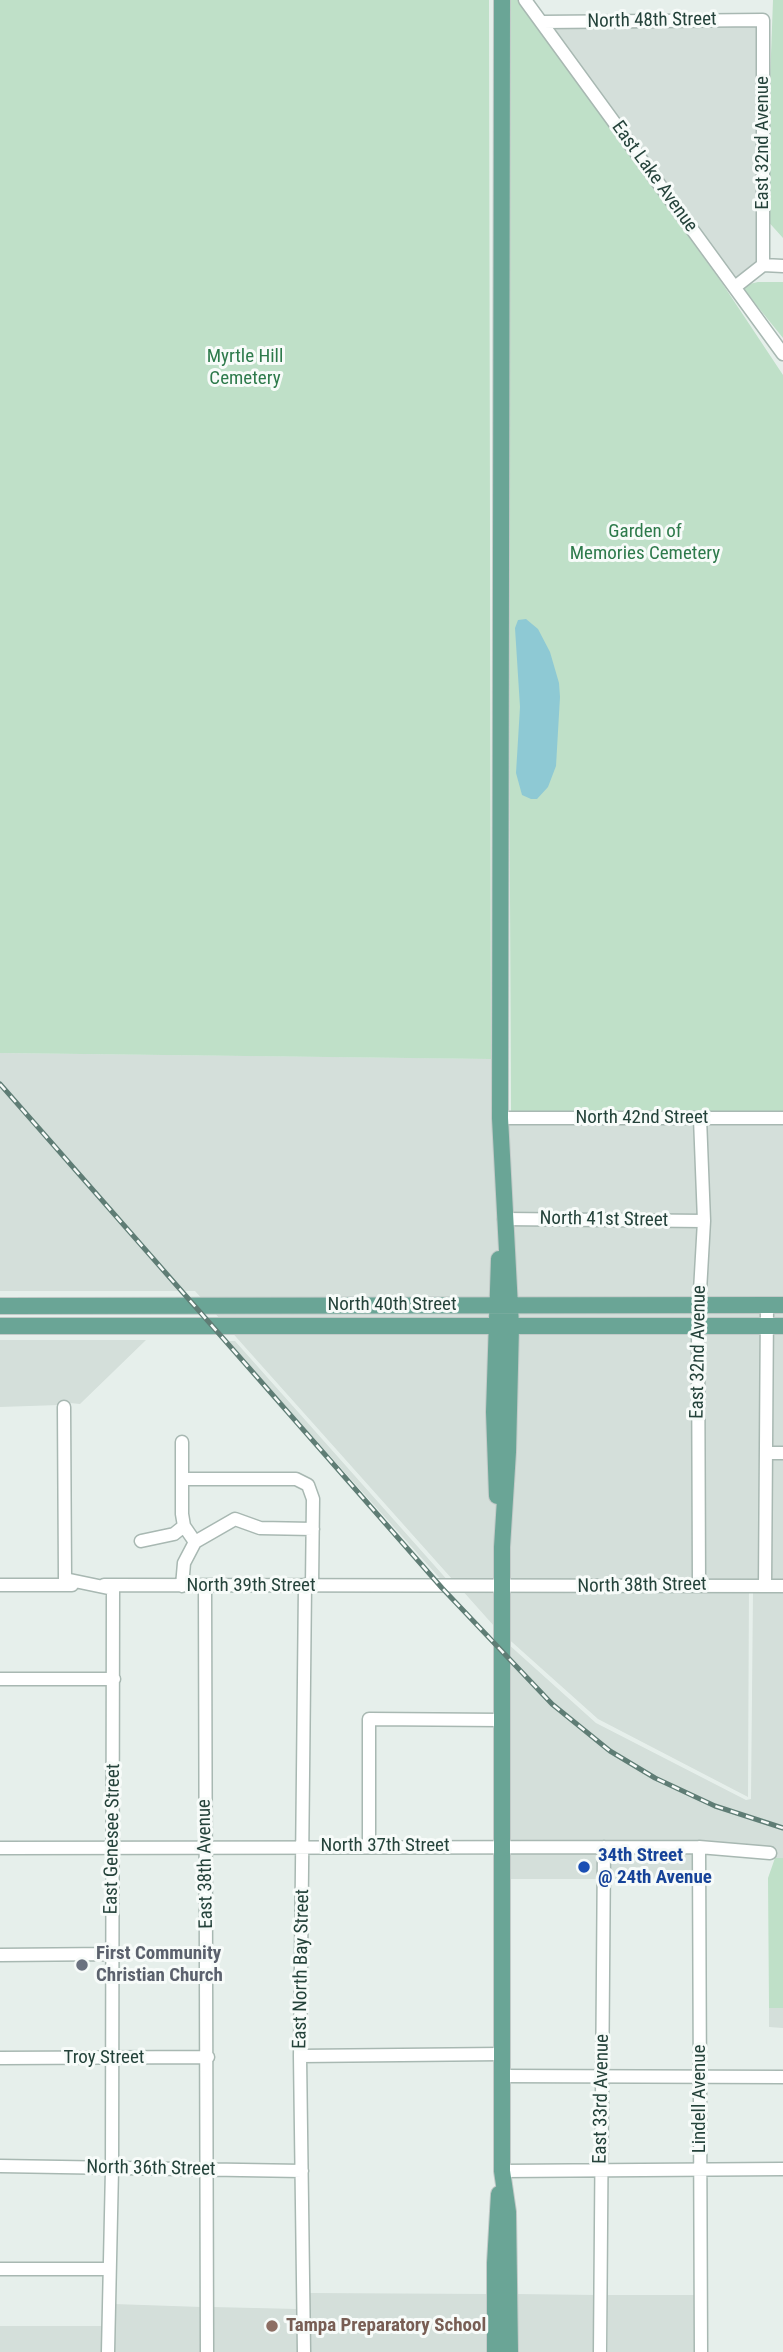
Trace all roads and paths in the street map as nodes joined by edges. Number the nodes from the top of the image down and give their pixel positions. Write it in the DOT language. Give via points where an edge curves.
graph roads {
  1 [pos="502,0"];
  2 [pos="525,0"];
  3 [pos="763,20"];
  4 [pos="542,22"];
  5 [pos="763,265"];
  6 [pos="783,266"];
  7 [pos="735,287"];
  8 [pos="783,354"];
  9 [pos="500,1118"];
  10 [pos="700,1118"];
  11 [pos="783,1118"];
  12 [pos="503,1219"];
  13 [pos="704,1221"];
  14 [pos="698,1305"];
  15 [pos="775,1305"];
  16 [pos="0,1306"];
  17 [pos="140,1306"];
  18 [pos="326,1306"];
  19 [pos="503,1306"];
  20 [pos="0,1326"];
  21 [pos="140,1326"];
  22 [pos="326,1326"];
  23 [pos="494,1326"];
  24 [pos="511,1326"];
  25 [pos="698,1326"];
  26 [pos="775,1326"];
  27 [pos="64,1407"];
  28 [pos="182,1441"];
  29 [pos="766,1453"];
  30 [pos="783,1453"];
  31 [pos="182,1479"];
  32 [pos="184,1526"];
  33 [pos="313,1529"];
  34 [pos="141,1541"];
  35 [pos="195,1542"];
  36 [pos="502,1547"];
  37 [pos="0,1585"];
  38 [pos="89,1585"];
  39 [pos="308,1585"];
  40 [pos="182,1586"];
  41 [pos="205,1586"];
  42 [pos="699,1586"];
  43 [pos="765,1586"];
  44 [pos="783,1586"];
  45 [pos="502,1588"];
  46 [pos="0,1679"];
  47 [pos="114,1679"];
  48 [pos="502,1720"];
  49 [pos="205,1846"];
  50 [pos="304,1846"];
  51 [pos="369,1846"];
  52 [pos="502,1846"];
  53 [pos="604,1847"];
  54 [pos="699,1847"];
  55 [pos="0,1848"];
  56 [pos="114,1848"];
  57 [pos="770,1853"];
  58 [pos="111,1954"];
  59 [pos="0,1955"];
  60 [pos="502,2054"];
  61 [pos="300,2056"];
  62 [pos="208,2057"];
  63 [pos="0,2058"];
  64 [pos="112,2058"];
  65 [pos="502,2076"];
  66 [pos="604,2077"];
  67 [pos="700,2077"];
  68 [pos="783,2077"];
  69 [pos="0,2166"];
  70 [pos="112,2169"];
  71 [pos="783,2169"];
  72 [pos="208,2170"];
  73 [pos="600,2170"];
  74 [pos="700,2170"];
  75 [pos="302,2171"];
  76 [pos="502,2171"];
  77 [pos="0,2269"];
  78 [pos="109,2269"];
  79 [pos="108,2352"];
  80 [pos="207,2352"];
  81 [pos="304,2352"];
  82 [pos="495,2352"];
  83 [pos="510,2352"];
  84 [pos="600,2352"];
  85 [pos="701,2352"];
  1 -- 9 [label="main road"];
  2 -- 4 [label="street, East Lake Avenue"];
  3 -- 4 [label="street, North 48th Street"];
  3 -- 5 [label="street, East 32nd Avenue"];
  4 -- 7 [label="street, East Lake Avenue"];
  5 -- 6 [label="street"];
  5 -- 7 [label="street"];
  7 -- 8 [label="street, East Lake Avenue"];
  9 -- 10 [label="street, North 42nd Street"];
  9 -- 12 [label="main road"];
  10 -- 11 [label="street, North 42nd Street"];
  10 -- 13 [label="street, East 32nd Avenue"];
  12 -- 13 [label="street, North 41st Street"];
  12 -- 19 [label="main road"];
  13 -- 14 [label="street, East 32nd Avenue"];
  14 -- 15 [label="main road, North 40th Street"];
  14 -- 19 [label="main road, North 40th Street"];
  14 -- 25 [label="street, East 32nd Avenue"];
  15 -- 26 [label="street"];
  16 -- 17 [label="main road, North 40th Street"];
  17 -- 18 [label="main road, North 40th Street"];
  17 -- 21 [label="street"];
  18 -- 19 [label="main road, North 40th Street"];
  18 -- 22 [label="street"];
  19 -- 23 [label="main road"];
  19 -- 24 [label="main road"];
  20 -- 21 [label="main road, North 40th Street"];
  21 -- 22 [label="main road, North 40th Street"];
  22 -- 23 [label="main road, North 40th Street"];
  23 -- 24 [label="main road, North 40th Street"];
  23 -- 36 [label="main road" via="495,1455"];
  24 -- 25 [label="main road, North 40th Street"];
  24 -- 36 [label="main road"];
  25 -- 26 [label="main road, North 40th Street"];
  25 -- 42 [label="street, East 32nd Avenue"];
  26 -- 29 [label="street"];
  27 -- 38 [label="street, East Genesee Street" via="65,1580"];
  28 -- 31 [label="street"];
  29 -- 30 [label="street"];
  29 -- 43 [label="street"];
  31 -- 32 [label="street"];
  31 -- 33 [label="street, East North Bay Street" via="303,1481 312,1491"];
  32 -- 34 [label="street" via="174,1534"];
  32 -- 35 [label="street"];
  33 -- 35 [label="street" via="260,1528 235,1519"];
  33 -- 39 [label="street, East North Bay Street"];
  35 -- 40 [label="street" via="184,1563"];
  36 -- 45 [label="main road"];
  37 -- 38 [label="street, North 39th Street"];
  38 -- 40 [label="street, North 39th Street"];
  38 -- 47 [label="street, East Genesee Street" via="113,1589"];
  39 -- 41 [label="street, North 39th Street"];
  39 -- 45 [label="street, North 39th Street"];
  39 -- 50 [label="street, East North Bay Street"];
  40 -- 41 [label="street, North 39th Street"];
  41 -- 49 [label="street, East 38th Avenue"];
  42 -- 43 [label="street, North 38th Street"];
  42 -- 45 [label="street, North 38th Street"];
  43 -- 44 [label="street, North 38th Street"];
  45 -- 48 [label="main road"];
  46 -- 47 [label="street"];
  47 -- 56 [label="street, East Genesee Street"];
  48 -- 51 [label="street" via="369,1719"];
  48 -- 52 [label="main road"];
  49 -- 50 [label="street, North 37th Street"];
  49 -- 56 [label="street, North 37th Street"];
  49 -- 62 [label="street, East 38th Avenue"];
  50 -- 51 [label="street, North 37th Street"];
  50 -- 61 [label="street, East North Bay Street"];
  51 -- 52 [label="street, North 37th Street"];
  52 -- 53 [label="street, North 37th Street"];
  52 -- 60 [label="main road"];
  53 -- 54 [label="street, North 37th Street"];
  53 -- 66 [label="street, East 33rd Avenue"];
  54 -- 57 [label="street, North 37th Street"];
  54 -- 67 [label="street, Lindell Avenue"];
  55 -- 56 [label="street, North 37th Street"];
  56 -- 58 [label="street, East Genesee Street"];
  58 -- 59 [label="street"];
  58 -- 64 [label="street, East Genesee Street"];
  60 -- 61 [label="street"];
  60 -- 65 [label="main road"];
  61 -- 75 [label="street, East North Bay Street"];
  62 -- 64 [label="street, Troy Street"];
  62 -- 72 [label="street, East 38th Avenue"];
  63 -- 64 [label="street, Troy Street"];
  64 -- 70 [label="street, East Genesee Street"];
  65 -- 66 [label="street"];
  65 -- 76 [label="main road"];
  66 -- 67 [label="street"];
  66 -- 73 [label="street, East 33rd Avenue"];
  67 -- 68 [label="street"];
  67 -- 74 [label="street, Lindell Avenue"];
  69 -- 70 [label="street, North 36th Street"];
  70 -- 72 [label="street, North 36th Street"];
  70 -- 78 [label="street, East Genesee Street"];
  71 -- 74 [label="street"];
  72 -- 75 [label="street, North 36th Street"];
  72 -- 80 [label="street, East 38th Avenue"];
  73 -- 74 [label="street"];
  73 -- 76 [label="street"];
  73 -- 84 [label="street, East 33rd Avenue"];
  74 -- 85 [label="street, Lindell Avenue"];
  75 -- 81 [label="street, East North Bay Street"];
  76 -- 82 [label="main road" via="496,2225"];
  76 -- 83 [label="main road" via="508,2223"];
  77 -- 78 [label="street"];
  78 -- 79 [label="street, East Genesee Street"];
}
